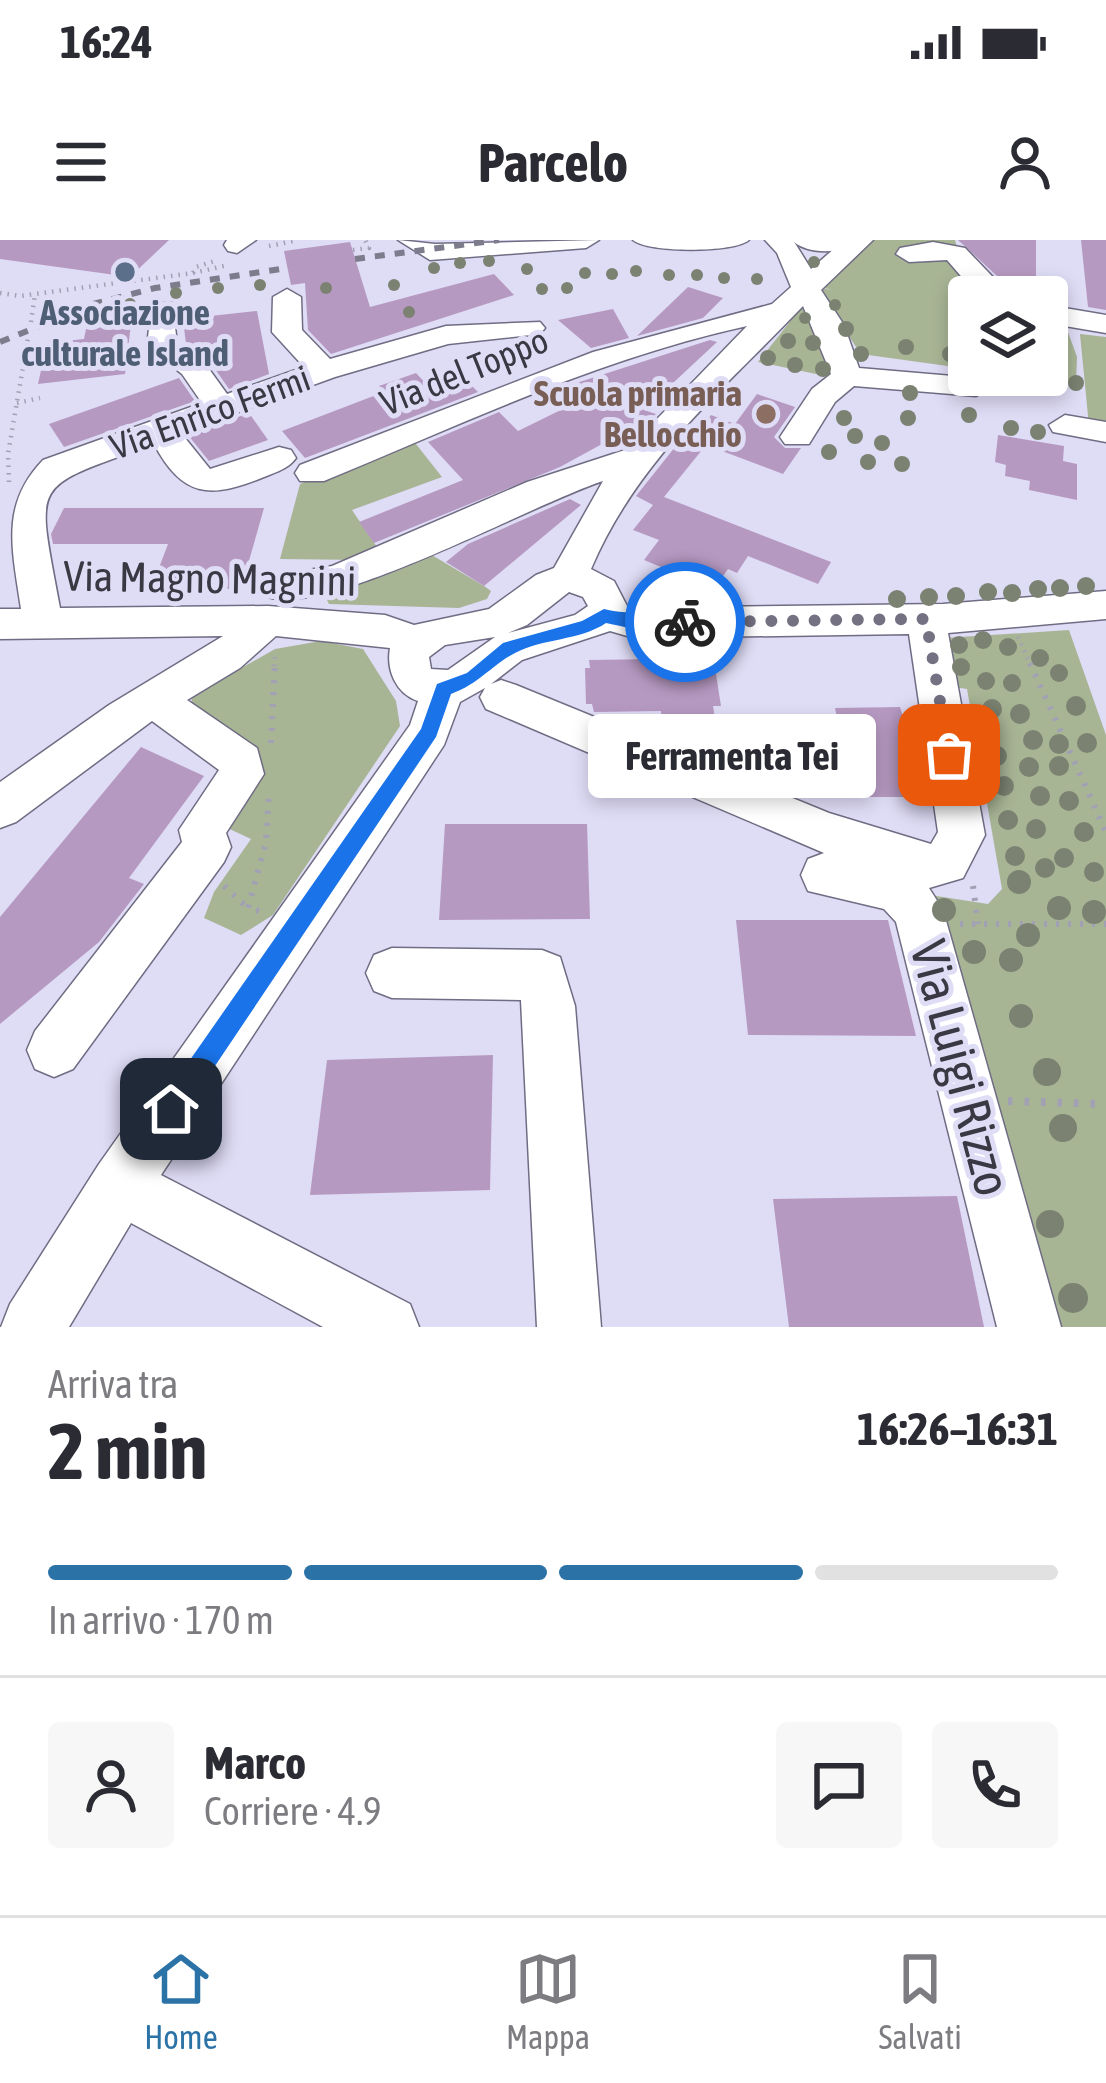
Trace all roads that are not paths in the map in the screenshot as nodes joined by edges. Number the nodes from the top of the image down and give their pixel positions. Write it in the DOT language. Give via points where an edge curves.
graph roads {
  1 [pos="411,240"];
  2 [pos="586,240"];
  3 [pos="646,240"];
  4 [pos="736,240"];
  5 [pos="778,240"];
  6 [pos="809,240"];
  7 [pos="841,240"];
  8 [pos="860,240"];
  9 [pos="911,256"];
  10 [pos="974,276"];
  11 [pos="287,297"];
  12 [pos="794,298"];
  13 [pos="162,310"];
  14 [pos="1068,318"];
  15 [pos="1106,324"];
  16 [pos="530,328"];
  17 [pos="324,370"];
  18 [pos="847,376"];
  19 [pos="948,384"];
  20 [pos="221,408"];
  21 [pos="1065,425"];
  22 [pos="163,430"];
  23 [pos="1106,432"];
  24 [pos="797,437"];
  25 [pos="640,457"];
  26 [pos="279,458"];
  27 [pos="313,473"];
  28 [pos="568,578"];
  29 [pos="275,604"];
  30 [pos="1106,605"];
  31 [pos="604,616"];
  32 [pos="926,619"];
  33 [pos="43,622"];
  34 [pos="0,624"];
  35 [pos="416,641"];
  36 [pos="443,689"];
  37 [pos="501,697"];
  38 [pos="153,700"];
  39 [pos="0,808"];
  40 [pos="825,875"];
  41 [pos="392,973"];
  42 [pos="54,1050"];
  43 [pos="120,1185"];
  44 [pos="33,1327"];
  45 [pos="387,1327"];
  46 [pos="569,1327"];
  47 [pos="1029,1327"];
  1 -- 2 [label="street" via="430,252"];
  3 -- 4 [label="street"];
  5 -- 12 [label="street" via="798,265"];
  6 -- 7 [label="main road"];
  8 -- 12 [label="street"];
  9 -- 10 [label="street" via="956,254"];
  11 -- 17 [label="street" via="287,332"];
  12 -- 18 [label="street" via="829,325"];
  12 -- 25 [label="street"];
  12 -- 27 [label="street, Via del Toppo" via="573,369"];
  13 -- 20 [label="street" via="163,346 193,368"];
  14 -- 15 [label="street"];
  16 -- 17 [label="street, Via Enrico Fermi" via="446,335"];
  17 -- 20 [label="street, Via Enrico Fermi"];
  18 -- 19 [label="street"];
  18 -- 24 [label="street"];
  20 -- 22 [label="street, Via Enrico Fermi"];
  21 -- 23 [label="street"];
  22 -- 26 [label="street" via="188,476 202,481"];
  22 -- 33 [label="street, Via Enrico Fermi" via="55,468 30,496 24,510"];
  25 -- 28 [label="street" via="584,535"];
  25 -- 29 [label="street" via="539,490"];
  28 -- 31 [label="street" via="601,590 609,602"];
  28 -- 35 [label="street" via="539,588 508,618"];
  29 -- 33 [label="street, Via Magno Magnini"];
  29 -- 35 [label="street, Via Magno Magnini"];
  29 -- 38 [label="street" via="226,657"];
  30 -- 32 [label="street"];
  31 -- 32 [label="street" via="634,623"];
  31 -- 36 [label="street" via="509,648 473,678"];
  32 -- 37 [label="street" via="962,836 946,862 930,866 822,832"];
  33 -- 34 [label="street, Via Magno Magnini"];
  35 -- 36 [label="street" via="408,653 412,674 422,686"];
  36 -- 43 [label="street" via="429,731"];
  38 -- 39 [label="street"];
  38 -- 42 [label="street" via="241,761 242,774 202,830 207,847"];
  40 -- 47 [label="street, Via Luigi Rizzo" via="897,889 918,910"];
  41 -- 46 [label="street" via="542,975"];
  43 -- 44 [label="street"];
  43 -- 45 [label="street"];
}
